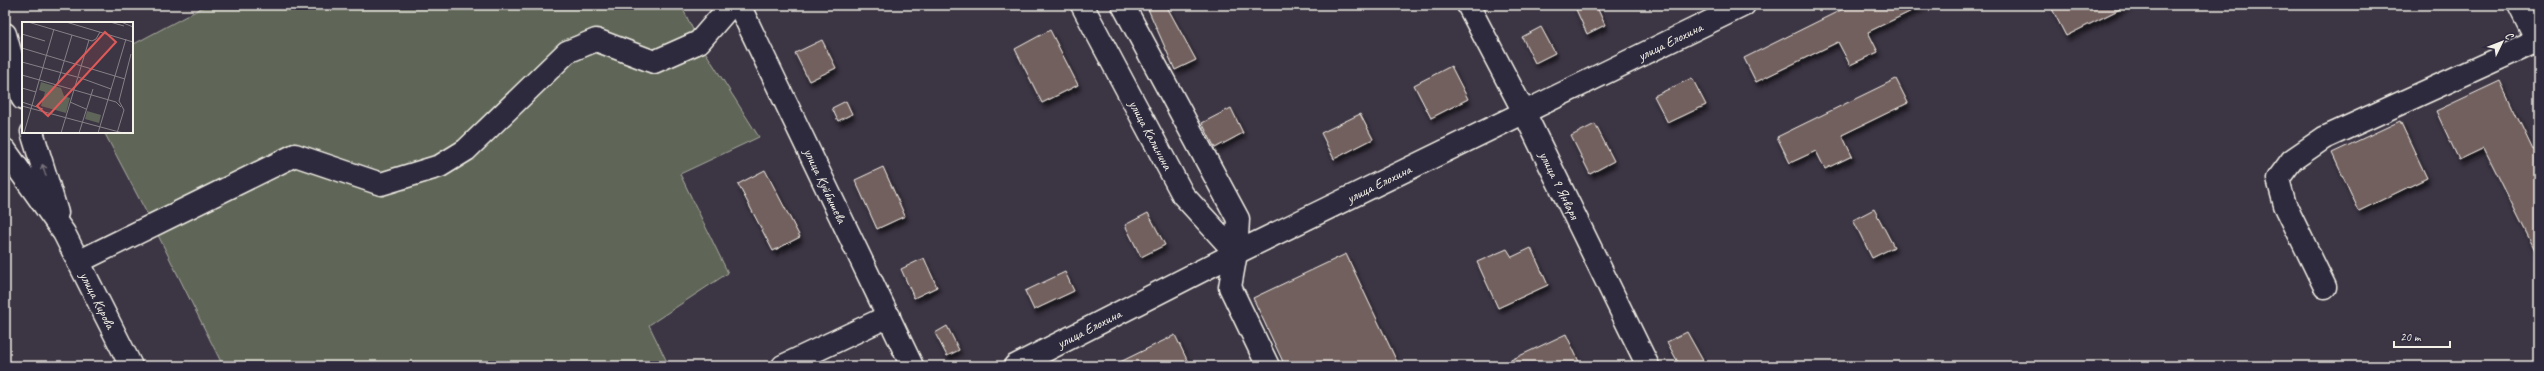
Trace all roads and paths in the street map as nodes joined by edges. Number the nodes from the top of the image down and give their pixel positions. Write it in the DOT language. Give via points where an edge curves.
graph roads {
  1 [pos="730,5"];
  2 [pos="739,5"];
  3 [pos="1082,5"];
  4 [pos="1123,5"];
  5 [pos="1468,5"];
  6 [pos="1744,5"];
  7 [pos="2519,5"];
  8 [pos="5,34"];
  9 [pos="2538,43"];
  10 [pos="22,95"];
  11 [pos="1525,114"];
  12 [pos="32,133"];
  13 [pos="5,150"];
  14 [pos="64,233"];
  15 [pos="1236,253"];
  16 [pos="78,262"];
  17 [pos="2325,287"];
  18 [pos="889,316"];
  19 [pos="132,366"];
  20 [pos="783,366"];
  21 [pos="912,366"];
  22 [pos="1016,366"];
  23 [pos="1268,366"];
  24 [pos="1648,366"];
  1 -- 16 [label="street" via="699,42 654,62 596,40 567,52 466,150 440,166 381,184 295,155"];
  2 -- 18 [label="street, улица Куйбышева"];
  3 -- 15 [label="street, улица Калинина" via="1183,195"];
  4 -- 15 [label="street" via="1238,219"];
  5 -- 11 [label="street, улица 9 Января"];
  6 -- 11 [label="street, улица Елохина"];
  7 -- 9 [label="street"];
  8 -- 10 [label="street"];
  9 -- 17 [label="street" via="2324,138 2292,160 2278,179 2285,205"];
  11 -- 15 [label="street, улица Елохина"];
  11 -- 24 [label="street, улица 9 Января"];
  14 -- 12 [label="street, улица Кирова, one-way"];
  13 -- 14 [label="street, улица Кирова"];
  14 -- 16 [label="street, улица Кирова"];
  15 -- 22 [label="street, улица Елохина"];
  15 -- 23 [label="street" via="1230,287"];
  16 -- 19 [label="street, улица Кирова"];
  18 -- 20 [label="street"];
  18 -- 21 [label="street, улица Куйбышева"];
}
